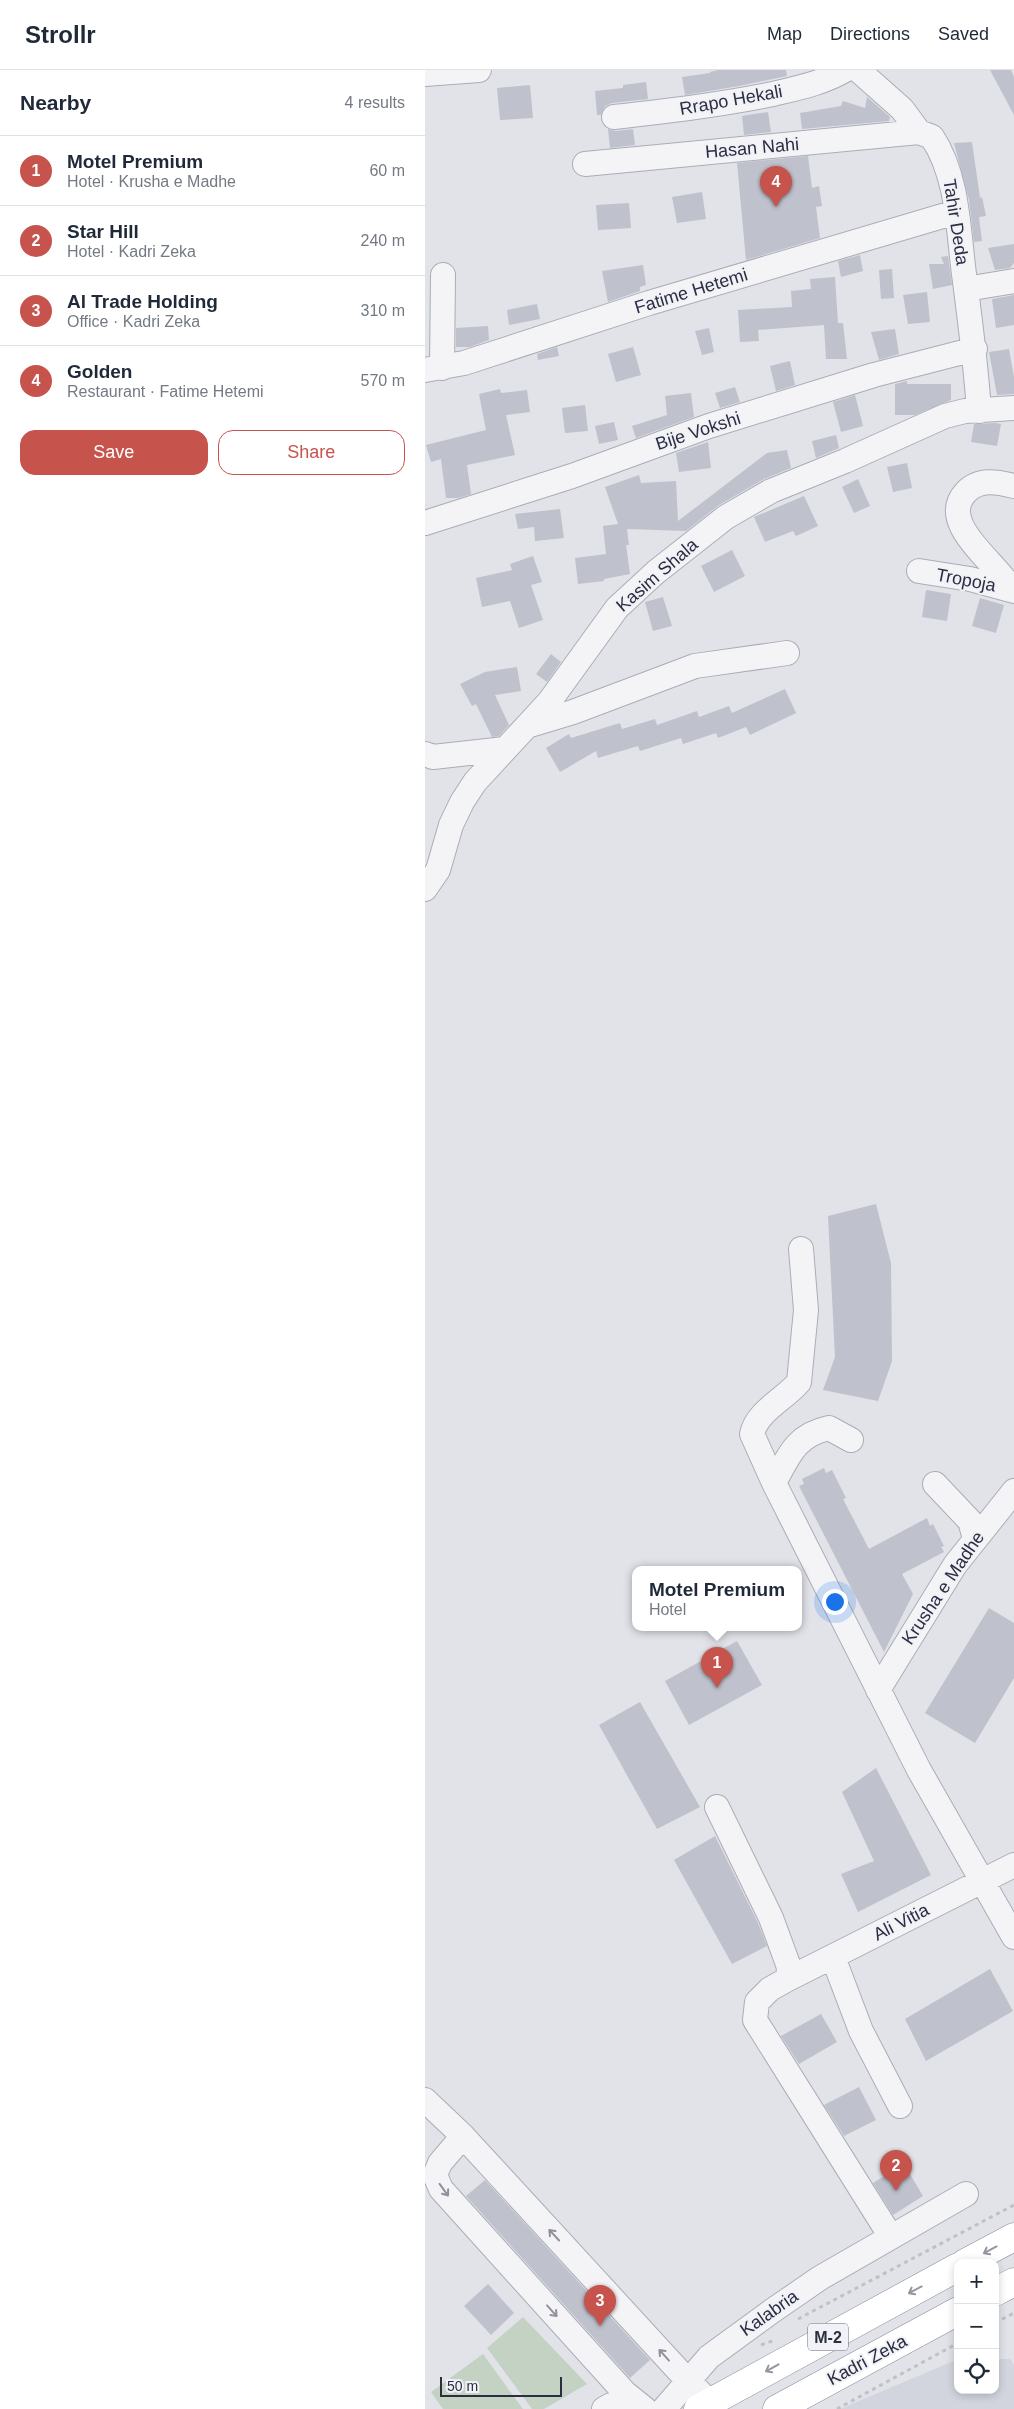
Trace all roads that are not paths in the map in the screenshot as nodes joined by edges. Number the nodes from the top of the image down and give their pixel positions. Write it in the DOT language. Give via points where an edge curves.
graph roads {
  1 [pos="479,70"];
  2 [pos="845,70"];
  3 [pos="858,70"];
  4 [pos="425,74"];
  5 [pos="614,117"];
  6 [pos="919,132"];
  7 [pos="585,164"];
  8 [pos="956,212"];
  9 [pos="443,275"];
  10 [pos="1014,281"];
  11 [pos="966,289"];
  12 [pos="975,349"];
  13 [pos="434,369"];
  14 [pos="1014,408"];
  15 [pos="979,411"];
  16 [pos="1014,486"];
  17 [pos="425,523"];
  18 [pos="919,571"];
  19 [pos="1012,590"];
  20 [pos="787,653"];
  21 [pos="530,725"];
  22 [pos="505,749"];
  23 [pos="425,754"];
  24 [pos="425,889"];
  25 [pos="801,1249"];
  26 [pos="851,1440"];
  27 [pos="774,1483"];
  28 [pos="935,1484"];
  29 [pos="1014,1491"];
  30 [pos="975,1538"];
  31 [pos="877,1690"];
  32 [pos="717,1807"];
  33 [pos="1014,1865"];
  34 [pos="984,1881"];
  35 [pos="1014,1936"];
  36 [pos="833,1957"];
  37 [pos="789,1979"];
  38 [pos="425,2100"];
  39 [pos="899,2106"];
  40 [pos="463,2136"];
  41 [pos="967,2194"];
  42 [pos="891,2237"];
  43 [pos="1014,2237"];
  44 [pos="973,2259"];
  45 [pos="954,2269"];
  46 [pos="1014,2282"];
  47 [pos="999,2290"];
  48 [pos="954,2314"];
  49 [pos="689,2382"];
  50 [pos="704,2405"];
  51 [pos="603,2409"];
  52 [pos="615,2409"];
  53 [pos="645,2409"];
  54 [pos="664,2409"];
  55 [pos="777,2409"];
  1 -- 4 [label="street"];
  2 -- 5 [label="street, Rrapo Hekali" via="809,86 761,96"];
  3 -- 6 [label="street, Tahir Deda" via="901,110"];
  6 -- 7 [label="street, Hasan Nahi"];
  6 -- 8 [label="street, Tahir Deda" via="932,137 938,146 954,193"];
  8 -- 11 [label="street, Tahir Deda"];
  8 -- 13 [label="street, Fatime Hetemi"];
  9 -- 13 [label="street"];
  10 -- 11 [label="street"];
  11 -- 12 [label="street, Tahir Deda"];
  12 -- 15 [label="street, Tahir Deda"];
  12 -- 17 [label="street, Bije Vokshi" via="874,375 709,426 572,476"];
  14 -- 15 [label="street, Kasim Shala"];
  15 -- 21 [label="street, Kasim Shala" via="945,416 845,462 771,491 726,517 650,577 617,608"];
  16 -- 19 [label="street" via="981,483 969,488 959,507 967,537"];
  18 -- 19 [label="street, Tropoja"];
  20 -- 21 [label="street" via="695,666"];
  21 -- 22 [label="street, Kasim Shala"];
  22 -- 23 [label="street" via="439,756"];
  22 -- 24 [label="street, Kasim Shala" via="475,782 462,802 437,870"];
  25 -- 27 [label="street" via="805,1310 799,1382 762,1416 754,1425 752,1434"];
  26 -- 27 [label="street" via="829,1428 808,1435 797,1445"];
  27 -- 31 [label="street"];
  28 -- 30 [label="street" via="970,1521"];
  29 -- 30 [label="street, Krusha e Madhe"];
  30 -- 31 [label="street, Krusha e Madhe" via="935,1594"];
  31 -- 34 [label="street" via="949,1824"];
  32 -- 37 [label="street" via="771,1918 789,1967"];
  33 -- 34 [label="street, Ali Vitia"];
  34 -- 35 [label="street"];
  34 -- 36 [label="street, Ali Vitia"];
  36 -- 37 [label="street, Ali Vitia"];
  36 -- 39 [label="street" via="861,2031"];
  37 -- 42 [label="street, Ali Vitia" via="770,1989 757,2002 755,2020"];
  38 -- 40 [label="street"];
  49 -- 40 [label="street, one-way"];
  40 -- 53 [label="street, one-way" via="440,2163 435,2175 441,2189 625,2393"];
  41 -- 42 [label="street, Kalabria"];
  42 -- 49 [label="street, Kalabria" via="820,2278 737,2335 709,2357"];
  43 -- 44 [label="highway, one-way"];
  45 -- 50 [label="highway, M-2, one-way"];
  46 -- 47 [label="highway"];
  48 -- 55 [label="highway, Kadri Zeka / M-2"];
  49 -- 50 [label="street"];
  49 -- 54 [label="street, Kalabria"];
  51 -- 52 [label="street" via="611,2405"];
}
